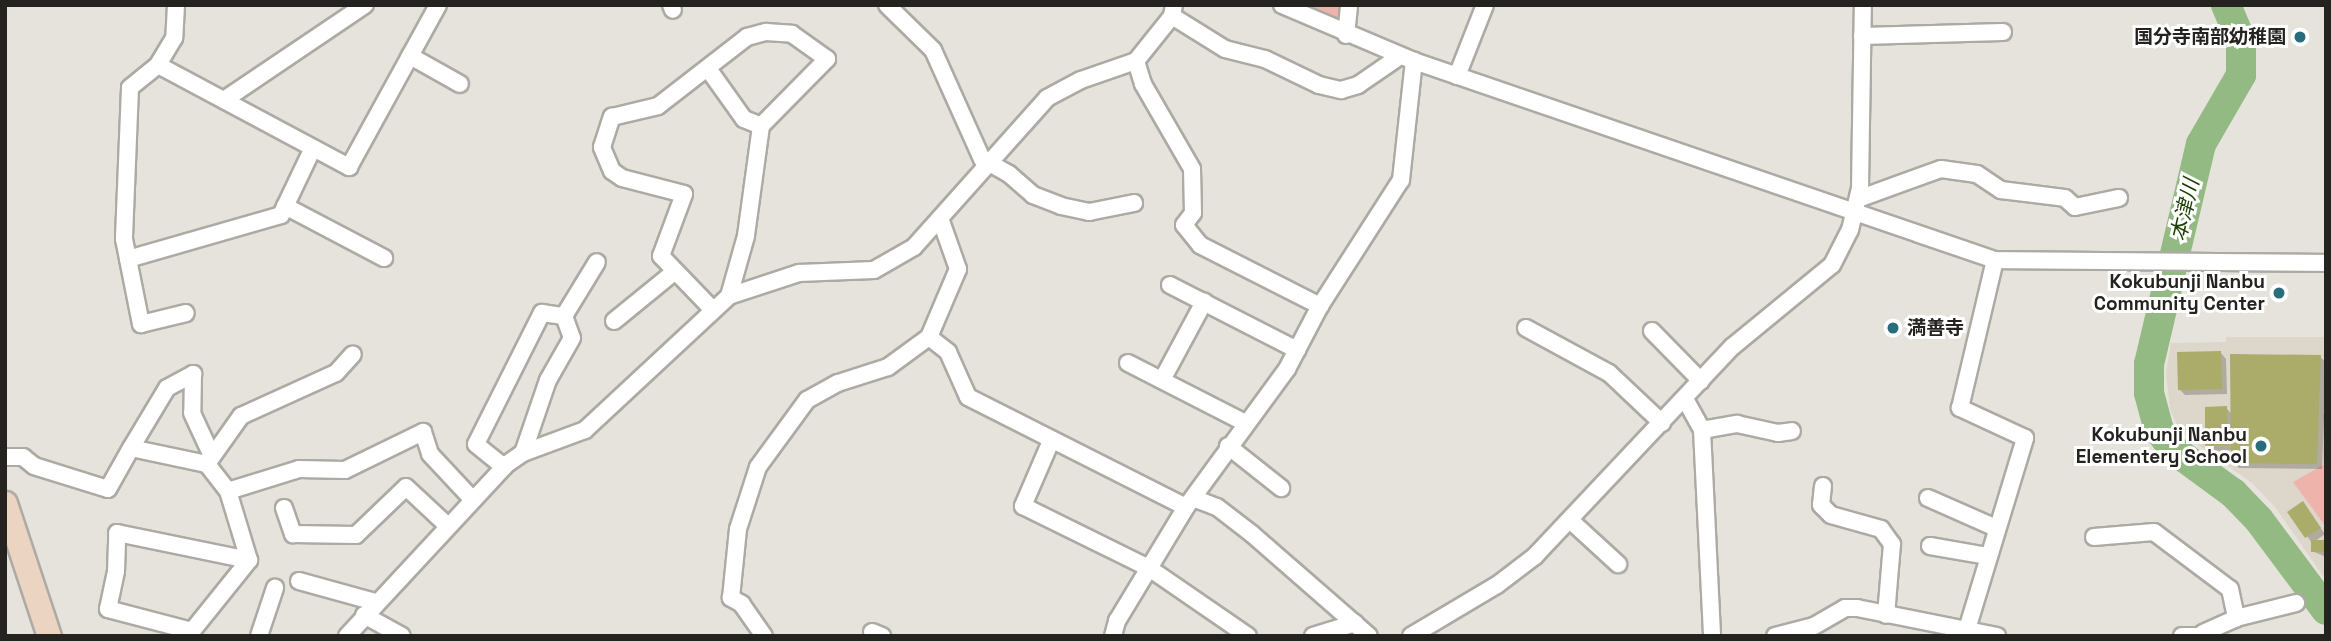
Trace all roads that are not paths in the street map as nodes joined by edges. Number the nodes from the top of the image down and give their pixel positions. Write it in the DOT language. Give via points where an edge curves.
graph roads {
  1 [pos="176,5"];
  2 [pos="365,5"];
  3 [pos="438,5"];
  4 [pos="887,5"];
  5 [pos="1282,5"];
  6 [pos="1349,5"];
  7 [pos="1485,5"];
  8 [pos="1863,5"];
  9 [pos="1173,11"];
  10 [pos="2003,32"];
  11 [pos="1346,34"];
  12 [pos="1862,36"];
  13 [pos="410,56"];
  14 [pos="1407,58"];
  15 [pos="1136,61"];
  16 [pos="158,65"];
  17 [pos="709,70"];
  18 [pos="1457,76"];
  19 [pos="460,84"];
  20 [pos="225,100"];
  21 [pos="761,127"];
  22 [pos="313,148"];
  23 [pos="992,162"];
  24 [pos="2119,198"];
  25 [pos="1134,202"];
  26 [pos="1858,204"];
  27 [pos="285,206"];
  28 [pos="941,221"];
  29 [pos="384,258"];
  30 [pos="128,260"];
  31 [pos="1996,260"];
  32 [pos="597,262"];
  33 [pos="2326,263"];
  34 [pos="674,272"];
  35 [pos="1170,285"];
  36 [pos="729,296"];
  37 [pos="1204,302"];
  38 [pos="1320,306"];
  39 [pos="713,310"];
  40 [pos="186,313"];
  41 [pos="564,316"];
  42 [pos="614,321"];
  43 [pos="1526,328"];
  44 [pos="1652,331"];
  45 [pos="929,337"];
  46 [pos="1297,350"];
  47 [pos="353,354"];
  48 [pos="1128,363"];
  49 [pos="1162,380"];
  50 [pos="1701,381"];
  51 [pos="1685,399"];
  52 [pos="1245,423"];
  53 [pos="1662,423"];
  54 [pos="1702,430"];
  55 [pos="1792,430"];
  56 [pos="1052,441"];
  57 [pos="1228,446"];
  58 [pos="131,448"];
  59 [pos="523,453"];
  60 [pos="5,457"];
  61 [pos="210,460"];
  62 [pos="504,467"];
  63 [pos="1823,486"];
  64 [pos="1281,488"];
  65 [pos="228,491"];
  66 [pos="1928,498"];
  67 [pos="473,500"];
  68 [pos="5,503"];
  69 [pos="1189,503"];
  70 [pos="284,508"];
  71 [pos="1571,521"];
  72 [pos="447,526"];
  73 [pos="1996,528"];
  74 [pos="2094,537"];
  75 [pos="1930,546"];
  76 [pos="1989,556"];
  77 [pos="248,560"];
  78 [pos="1618,564"];
  79 [pos="1149,568"];
  80 [pos="299,581"];
  81 [pos="275,588"];
  82 [pos="2296,603"];
  83 [pos="370,609"];
  84 [pos="1886,615"];
  85 [pos="2236,618"];
  86 [pos="1355,623"];
  87 [pos="1965,632"];
  88 [pos="190,633"];
  89 [pos="2204,635"];
  90 [pos="49,636"];
  91 [pos="259,636"];
  92 [pos="347,636"];
  93 [pos="402,636"];
  94 [pos="764,636"];
  95 [pos="1113,636"];
  96 [pos="1248,636"];
  97 [pos="1313,636"];
  98 [pos="1369,636"];
  99 [pos="1411,636"];
  100 [pos="1712,636"];
  101 [pos="1774,636"];
  102 [pos="1997,636"];
  103 [pos="2182,636"];
  1 -- 16 [label="street" via="174,38"];
  2 -- 20 [label="street"];
  3 -- 13 [label="street"];
  4 -- 23 [label="street" via="933,50 982,159"];
  5 -- 11 [label="street"];
  6 -- 11 [label="street"];
  7 -- 18 [label="street"];
  8 -- 12 [label="street"];
  9 -- 14 [label="street" via="1225,49 1265,59 1319,85 1341,90"];
  9 -- 15 [label="street"];
  10 -- 12 [label="street"];
  11 -- 14 [label="street"];
  12 -- 26 [label="street"];
  13 -- 19 [label="street"];
  13 -- 22 [label="street" via="349,167"];
  14 -- 18 [label="street"];
  14 -- 38 [label="street" via="1401,180"];
  15 -- 23 [label="street" via="1047,98"];
  15 -- 38 [label="street" via="1143,84 1192,169 1193,213 1184,225 1200,245"];
  16 -- 20 [label="street"];
  16 -- 30 [label="street" via="130,88 124,240"];
  17 -- 21 [label="street" via="744,119"];
  17 -- 21 [label="street" via="747,37 765,32 792,34 827,59"];
  17 -- 34 [label="street" via="658,106 612,117 602,147 612,171 622,178 684,194 661,256"];
  18 -- 26 [label="street"];
  20 -- 22 [label="street"];
  21 -- 36 [label="street" via="746,236"];
  22 -- 27 [label="street"];
  23 -- 25 [label="street" via="1033,195 1061,206 1088,212"];
  23 -- 28 [label="street" via="967,183"];
  24 -- 26 [label="street" via="2075,207 2065,198 2001,190 1977,174 1941,169"];
  26 -- 31 [label="street"];
  26 -- 50 [label="street" via="1832,265 1732,347"];
  27 -- 29 [label="street"];
  27 -- 30 [label="street" via="282,215"];
  28 -- 36 [label="street" via="914,247 874,270 799,273"];
  28 -- 45 [label="street" via="958,269"];
  30 -- 40 [label="street" via="141,324"];
  31 -- 33 [label="street"];
  31 -- 73 [label="street" via="1960,408 2025,438"];
  32 -- 41 [label="street"];
  34 -- 39 [label="street"];
  34 -- 42 [label="street"];
  35 -- 37 [label="street"];
  36 -- 39 [label="street"];
  37 -- 46 [label="street"];
  37 -- 49 [label="street"];
  38 -- 46 [label="street"];
  39 -- 59 [label="street" via="585,430"];
  41 -- 59 [label="street" via="572,338 548,380"];
  41 -- 62 [label="street" via="542,313 476,444"];
  43 -- 53 [label="street" via="1609,373"];
  44 -- 50 [label="street"];
  45 -- 56 [label="street" via="948,352 968,397"];
  45 -- 94 [label="street" via="888,367 838,383 807,400 758,467 738,529 731,598 742,604"];
  46 -- 52 [label="street"];
  47 -- 61 [label="street" via="337,373 241,416"];
  48 -- 49 [label="street"];
  49 -- 52 [label="street"];
  50 -- 51 [label="street"];
  51 -- 53 [label="street"];
  51 -- 54 [label="street"];
  52 -- 57 [label="street"];
  53 -- 71 [label="street"];
  54 -- 55 [label="street" via="1737,424 1778,433"];
  54 -- 100 [label="street"];
  56 -- 69 [label="street"];
  56 -- 79 [label="street" via="1023,506"];
  57 -- 64 [label="street"];
  57 -- 69 [label="street"];
  58 -- 60 [label="street" via="108,489 34,466 23,457"];
  58 -- 61 [label="street"];
  58 -- 61 [label="street" via="167,388 193,374 192,413"];
  59 -- 62 [label="street"];
  61 -- 65 [label="street"];
  62 -- 67 [label="street"];
  63 -- 84 [label="street" via="1821,505 1831,515 1881,529 1892,544"];
  65 -- 67 [label="street" via="299,469 345,470 424,432 430,454"];
  65 -- 77 [label="street"];
  66 -- 73 [label="street"];
  67 -- 72 [label="street"];
  68 -- 90 [label="main road"];
  69 -- 79 [label="street"];
  69 -- 86 [label="street" via="1235,520"];
  70 -- 72 [label="street" via="293,534 356,535 406,487"];
  71 -- 78 [label="street"];
  71 -- 99 [label="street" via="1497,585"];
  72 -- 83 [label="street"];
  73 -- 76 [label="street"];
  74 -- 85 [label="street" via="2154,532 2230,589"];
  75 -- 76 [label="street"];
  76 -- 87 [label="street"];
  77 -- 88 [label="street"];
  77 -- 88 [label="street" via="117,533 108,609"];
  79 -- 95 [label="street"];
  79 -- 96 [label="street"];
  80 -- 83 [label="street"];
  81 -- 91 [label="street"];
  82 -- 85 [label="street"];
  83 -- 92 [label="street"];
  83 -- 93 [label="street"];
  84 -- 87 [label="street"];
  84 -- 101 [label="street" via="1845,608 1814,626"];
  85 -- 89 [label="street"];
  86 -- 97 [label="street"];
  86 -- 98 [label="street"];
  87 -- 102 [label="street"];
  89 -- 103 [label="street"];
}
